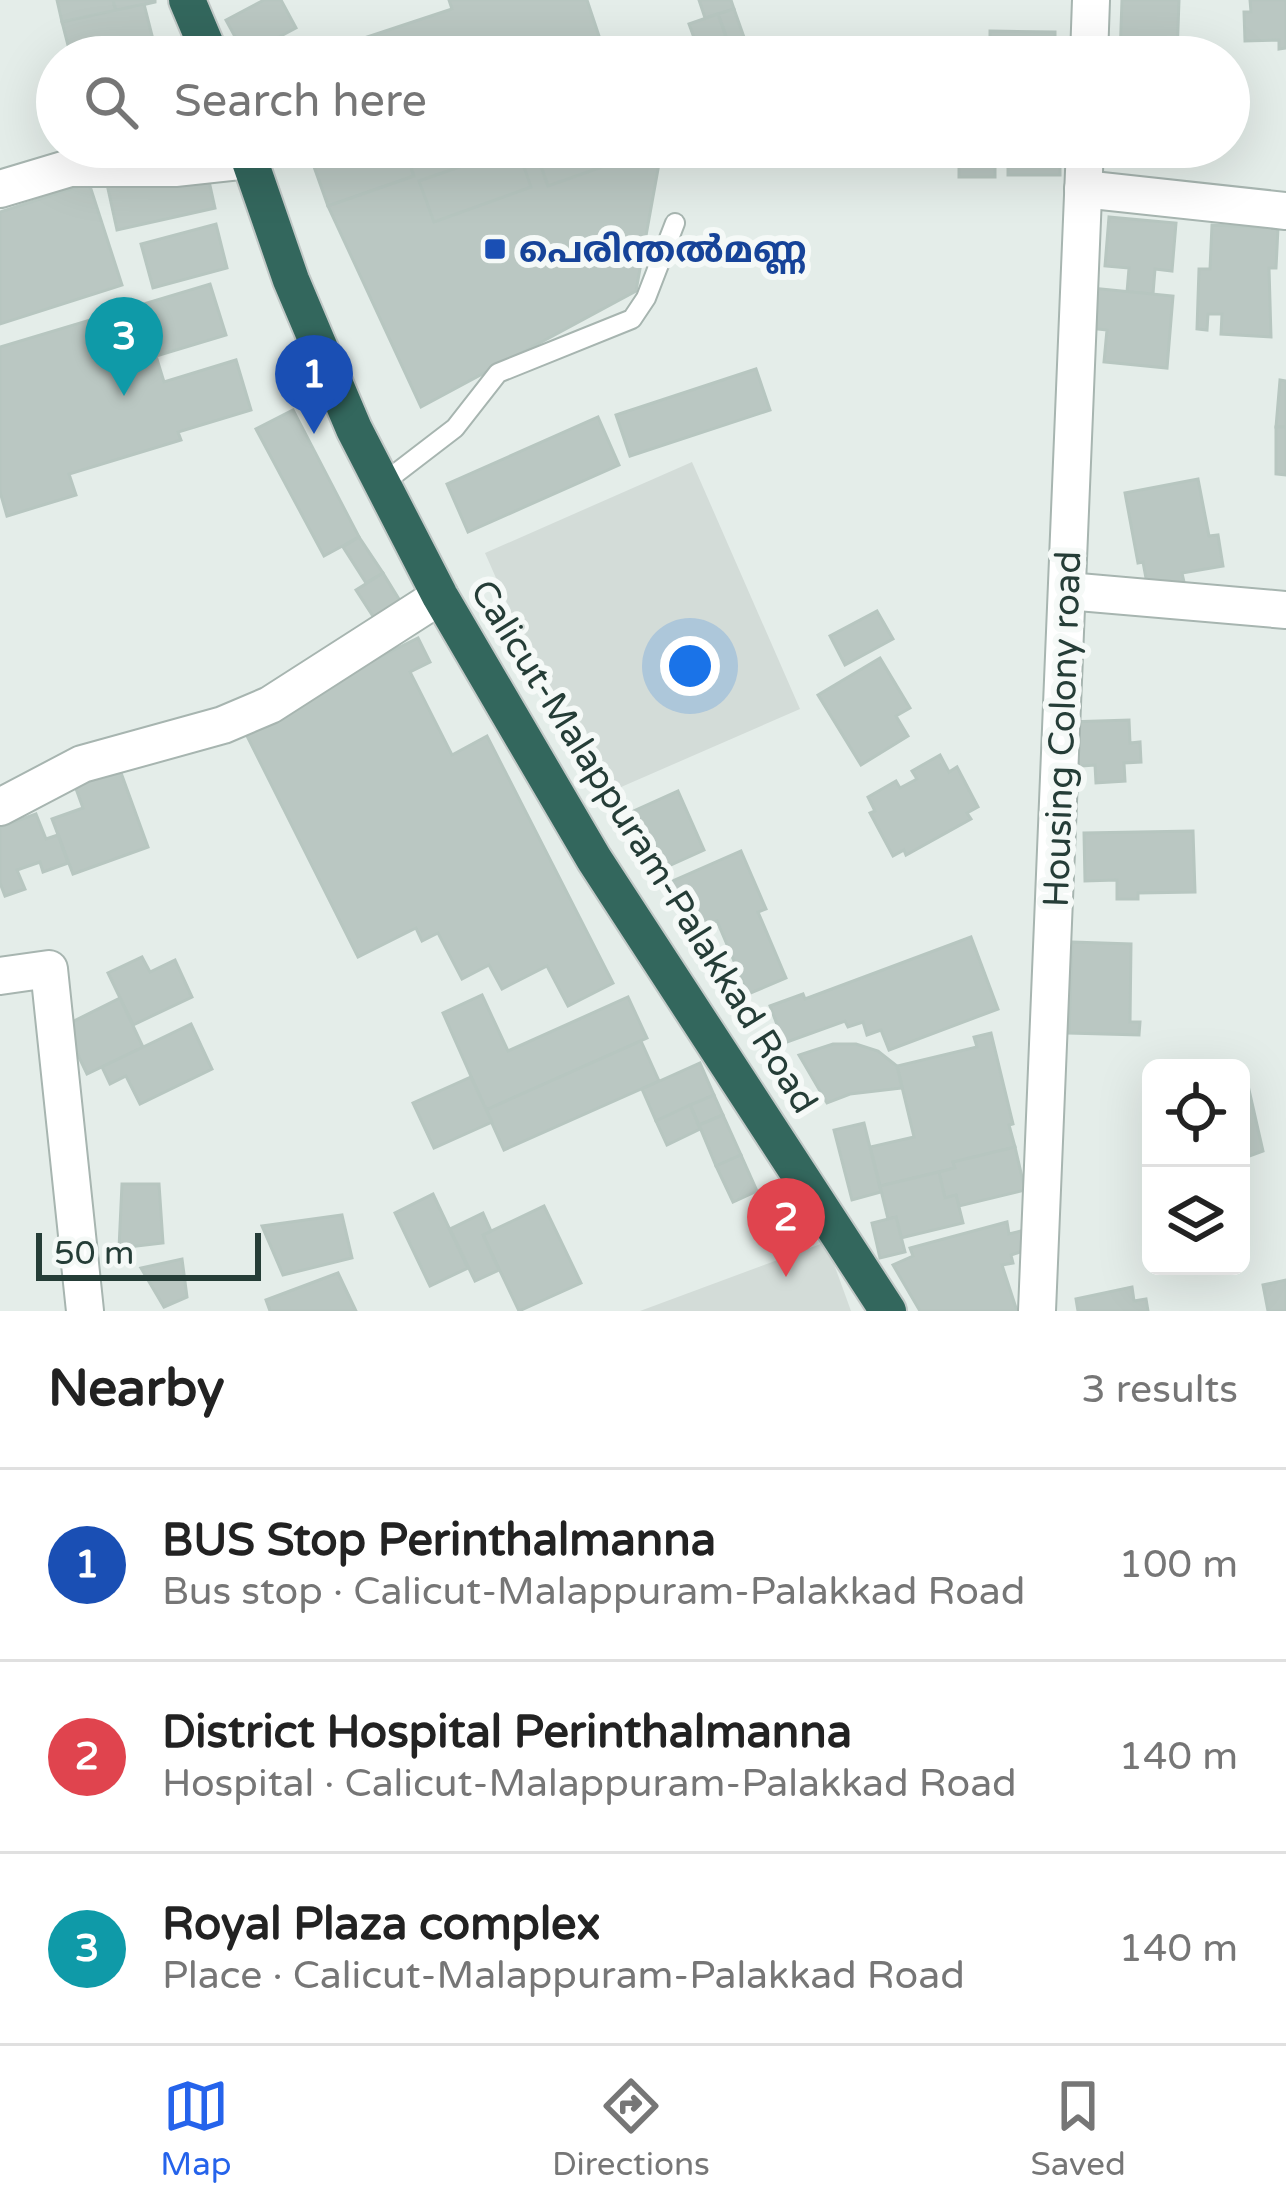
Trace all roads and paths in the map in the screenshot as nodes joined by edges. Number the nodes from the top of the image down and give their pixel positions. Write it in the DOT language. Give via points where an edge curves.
graph roads {
  1 [pos="187,0"];
  2 [pos="1091,0"];
  3 [pos="202,36"];
  4 [pos="1090,36"];
  5 [pos="70,168"];
  6 [pos="70,168"];
  7 [pos="175,168"];
  8 [pos="252,168"];
  9 [pos="1084,168"];
  10 [pos="0,189"];
  11 [pos="1083,189"];
  12 [pos="1286,211"];
  13 [pos="675,223"];
  14 [pos="382,484"];
  15 [pos="1067,591"];
  16 [pos="440,596"];
  17 [pos="1286,610"];
  18 [pos="0,807"];
  19 [pos="0,976"];
  20 [pos="85,1311"];
  21 [pos="888,1311"];
  22 [pos="1037,1311"];
  1 -- 3 [label="highway"];
  2 -- 4 [label="street"];
  5 -- 7 [label="street"];
  6 -- 10 [label="street"];
  8 -- 14 [label="highway, Calicut-Malappuram-Palakkad Road" via="300,301"];
  9 -- 11 [label="street, Housing Colony road"];
  11 -- 12 [label="street"];
  11 -- 15 [label="street, Housing Colony road"];
  13 -- 14 [label="lane" via="632,319 498,373 455,428"];
  14 -- 16 [label="highway, Calicut-Malappuram-Palakkad Road"];
  15 -- 17 [label="street"];
  15 -- 22 [label="street, Housing Colony road"];
  16 -- 18 [label="street" via="270,705 82,764"];
  16 -- 21 [label="highway, Calicut-Malappuram-Palakkad Road" via="594,859"];
  19 -- 20 [label="street" via="50,969"];
}
